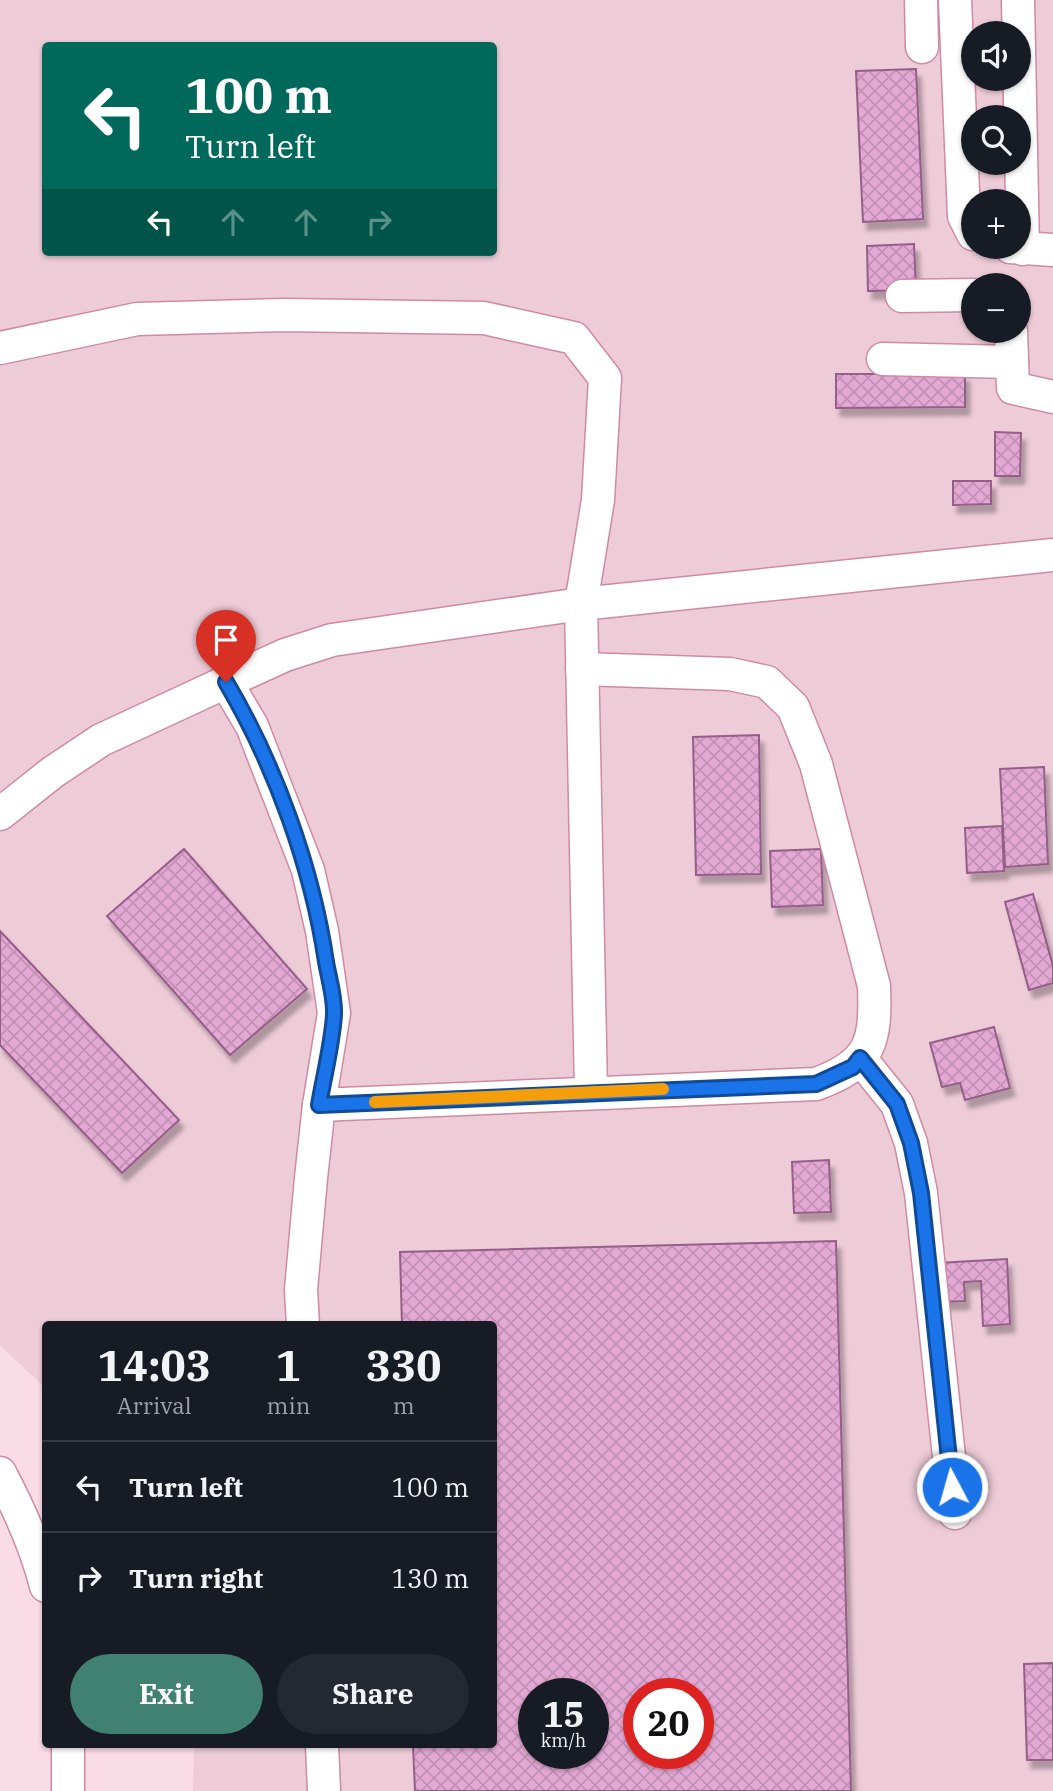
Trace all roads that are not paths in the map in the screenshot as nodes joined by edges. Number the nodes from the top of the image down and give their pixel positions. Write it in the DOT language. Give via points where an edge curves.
graph roads {
  1 [pos="921,0"];
  2 [pos="955,0"];
  3 [pos="1018,0"];
  4 [pos="922,47"];
  5 [pos="963,189"];
  6 [pos="1026,189"];
  7 [pos="961,295"];
  8 [pos="902,296"];
  9 [pos="1011,343"];
  10 [pos="0,348"];
  11 [pos="883,359"];
  12 [pos="1012,362"];
  13 [pos="1053,397"];
  14 [pos="1053,555"];
  15 [pos="581,604"];
  16 [pos="582,669"];
  17 [pos="226,682"];
  18 [pos="0,814"];
  19 [pos="860,1058"];
  20 [pos="592,1092"];
  21 [pos="319,1105"];
  22 [pos="303,1321"];
  23 [pos="0,1473"];
  24 [pos="955,1513"];
  25 [pos="42,1569"];
  26 [pos="68,1748"];
  27 [pos="323,1748"];
  28 [pos="68,1791"];
  29 [pos="324,1791"];
  1 -- 4 [label="street"];
  2 -- 5 [label="street"];
  3 -- 6 [label="street"];
  7 -- 8 [label="street"];
  9 -- 12 [label="street"];
  10 -- 15 [label="street" via="137,319 285,315 484,318 575,338 605,378 598,500"];
  11 -- 12 [label="street"];
  12 -- 13 [label="street" via="1013,388"];
  14 -- 15 [label="street"];
  15 -- 16 [label="street"];
  15 -- 17 [label="street" via="332,640"];
  16 -- 19 [label="street" via="730,674 767,682 793,707 816,764 874,986 876,1023"];
  16 -- 20 [label="street"];
  17 -- 18 [label="street" via="101,740"];
  17 -- 21 [label="street" via="252,726 303,857 321,931 334,1013"];
  19 -- 20 [label="street" via="853,1067 816,1084"];
  19 -- 24 [label="street" via="897,1104 911,1143 921,1193"];
  20 -- 21 [label="street"];
  21 -- 22 [label="street" via="301,1290"];
  23 -- 25 [label="street"];
  26 -- 28 [label="street"];
  27 -- 29 [label="street"];
}
